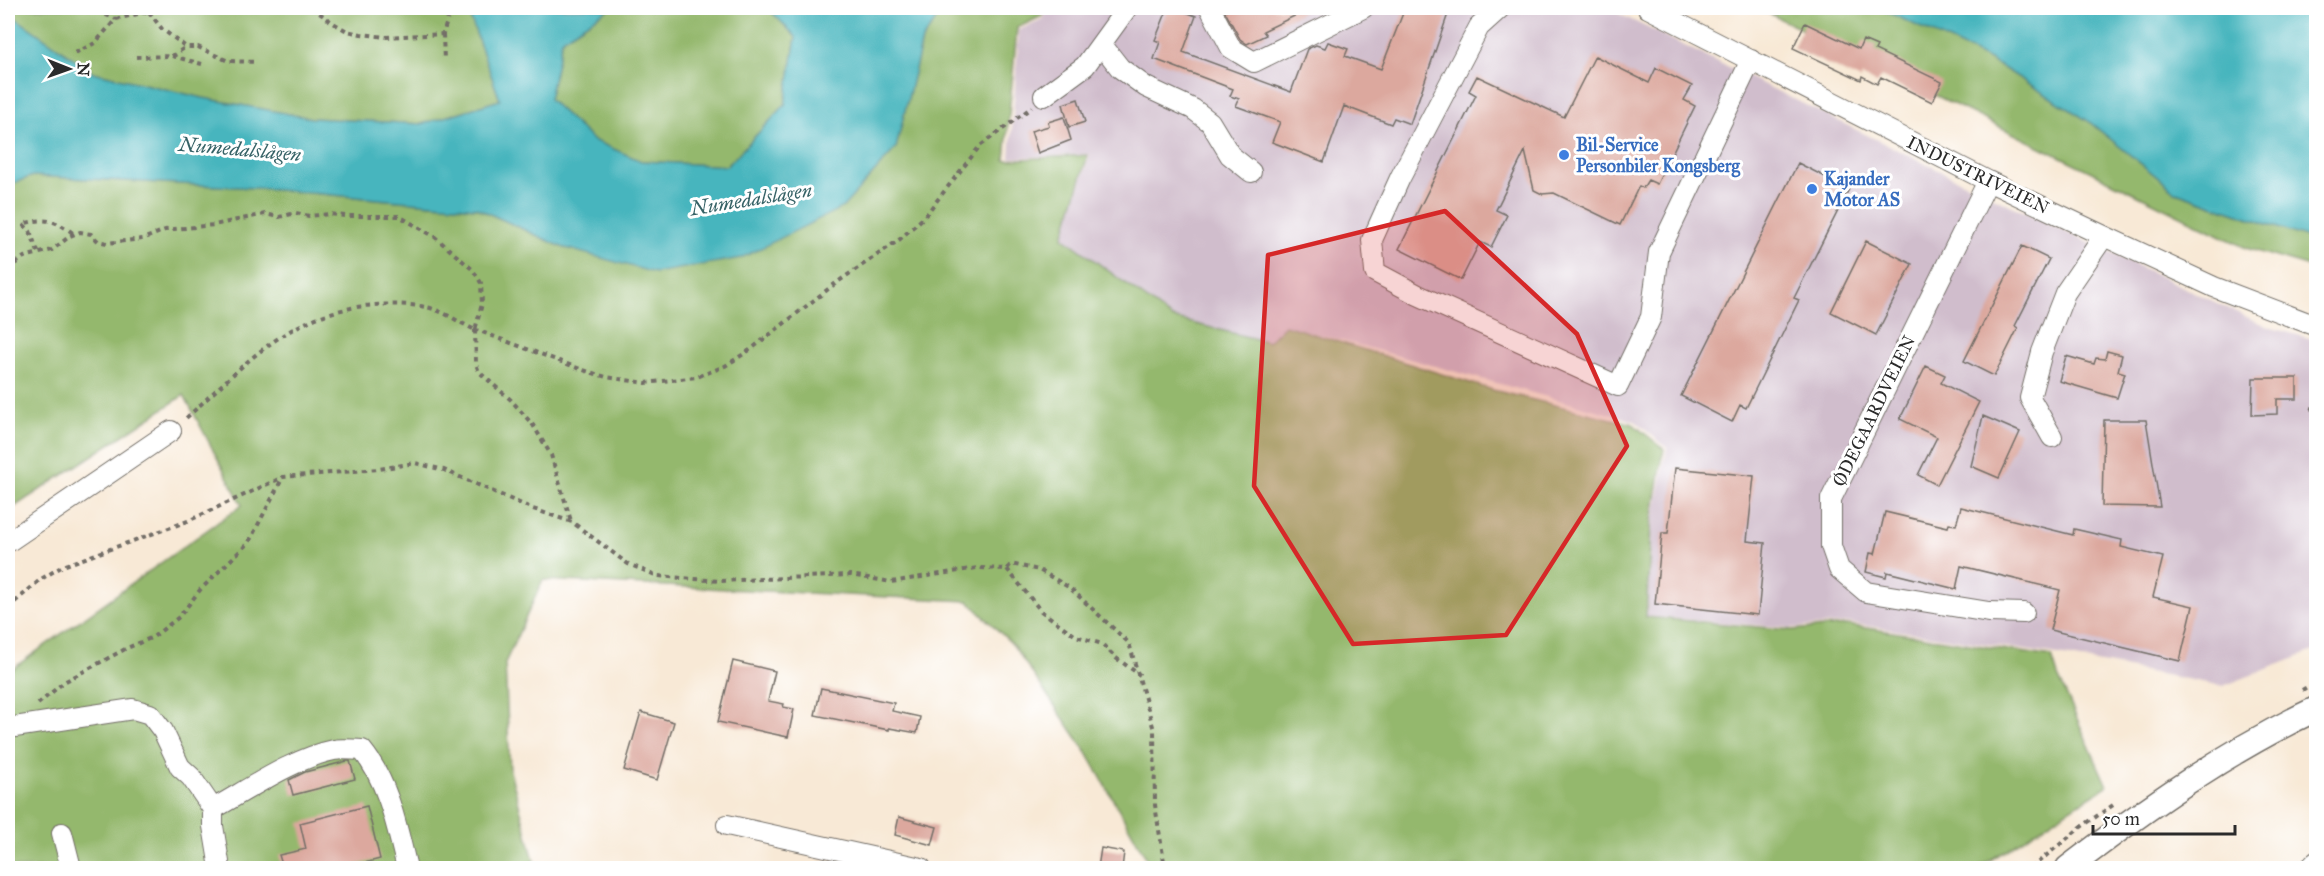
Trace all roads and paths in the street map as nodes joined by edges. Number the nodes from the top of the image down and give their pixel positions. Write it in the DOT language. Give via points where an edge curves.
graph roads {
  1 [pos="89,8"];
  2 [pos="213,8"];
  3 [pos="312,8"];
  4 [pos="451,8"];
  5 [pos="1127,8"];
  6 [pos="1210,8"];
  7 [pos="1363,8"];
  8 [pos="1500,8"];
  9 [pos="1648,8"];
  10 [pos="149,12"];
  11 [pos="116,19"];
  12 [pos="443,34"];
  13 [pos="1102,45"];
  14 [pos="186,47"];
  15 [pos="75,53"];
  16 [pos="172,56"];
  17 [pos="136,57"];
  18 [pos="1751,60"];
  19 [pos="444,61"];
  20 [pos="257,62"];
  21 [pos="202,64"];
  22 [pos="1044,96"];
  23 [pos="1251,172"];
  24 [pos="1988,181"];
  25 [pos="74,234"];
  26 [pos="2104,236"];
  27 [pos="38,252"];
  28 [pos="8,269"];
  29 [pos="2316,326"];
  30 [pos="475,330"];
  31 [pos="2316,399"];
  32 [pos="2312,411"];
  33 [pos="171,431"];
  34 [pos="2052,437"];
  35 [pos="283,477"];
  36 [pos="572,522"];
  37 [pos="8,542"];
  38 [pos="1007,569"];
  39 [pos="8,608"];
  40 [pos="2024,614"];
  41 [pos="1140,675"];
  42 [pos="34,708"];
  43 [pos="2316,709"];
  44 [pos="8,728"];
  45 [pos="213,809"];
  46 [pos="727,825"];
  47 [pos="62,833"];
  48 [pos="2316,862"];
  49 [pos="70,868"];
  50 [pos="220,868"];
  51 [pos="407,868"];
  52 [pos="921,868"];
  53 [pos="1165,868"];
  54 [pos="2068,868"];
  55 [pos="2310,868"];
  1 -- 11 [label="path"];
  2 -- 10 [label="path"];
  3 -- 12 [label="path" via="341,28 361,34"];
  4 -- 12 [label="path"];
  5 -- 13 [label="street"];
  6 -- 7 [label="street" via="1231,48 1254,63"];
  8 -- 18 [label="street" via="1479,27 1400,178 1372,240 1375,272 1618,386 1651,317 1659,252"];
  9 -- 18 [label="street, INDUSTRIVEIEN"];
  10 -- 11 [label="path"];
  10 -- 14 [label="path" via="162,29"];
  11 -- 15 [label="path" via="95,43"];
  12 -- 19 [label="path"];
  13 -- 22 [label="street" via="1085,66"];
  13 -- 23 [label="street" via="1120,68 1137,81 1193,109 1210,122 1230,155"];
  14 -- 16 [label="path"];
  14 -- 20 [label="path" via="198,47 228,61"];
  16 -- 17 [label="path"];
  16 -- 21 [label="path"];
  18 -- 24 [label="street, INDUSTRIVEIEN"];
  22 -- 30 [label="path" via="980,146 924,217 899,240 725,366 697,377 646,383 591,372"];
  24 -- 26 [label="street, INDUSTRIVEIEN"];
  24 -- 40 [label="street, ØDEGAARDVEIEN" via="1831,499 1831,546 1839,570 1866,592"];
  25 -- 27 [label="path" via="52,250"];
  25 -- 27 [label="path" via="58,222 34,220 23,224"];
  25 -- 30 [label="path" via="91,234 107,243 265,214 399,216 435,237 477,276 482,304"];
  26 -- 29 [label="street, INDUSTRIVEIEN" via="2214,286"];
  26 -- 34 [label="street" via="2065,293 2042,352 2030,398"];
  27 -- 28 [label="path"];
  30 -- 33 [label="path" via="428,307 396,304 328,312 297,326 258,353"];
  30 -- 36 [label="path" via="479,372 533,425 551,455"];
  31 -- 32 [label="path"];
  33 -- 37 [label="street"];
  35 -- 36 [label="path" via="415,463 444,470"];
  35 -- 39 [label="path" via="188,521 63,566 41,579"];
  35 -- 42 [label="path" via="249,542 200,590 179,617 153,638 64,682"];
  36 -- 38 [label="path" via="628,564 658,576 719,580 850,575 891,582 977,568"];
  38 -- 41 [label="path" via="1041,611 1076,636 1102,644"];
  38 -- 41 [label="path" via="1011,564 1040,570 1070,588 1129,643"];
  41 -- 53 [label="path" via="1154,730 1155,805"];
  43 -- 54 [label="main road" via="2187,781"];
  44 -- 45 [label="street" via="133,709 150,714 180,767"];
  45 -- 50 [label="street"];
  45 -- 51 [label="street" via="306,760 334,750 362,750 371,761 392,811"];
  46 -- 52 [label="street"];
  47 -- 49 [label="street"];
  48 -- 55 [label="street"];
}
